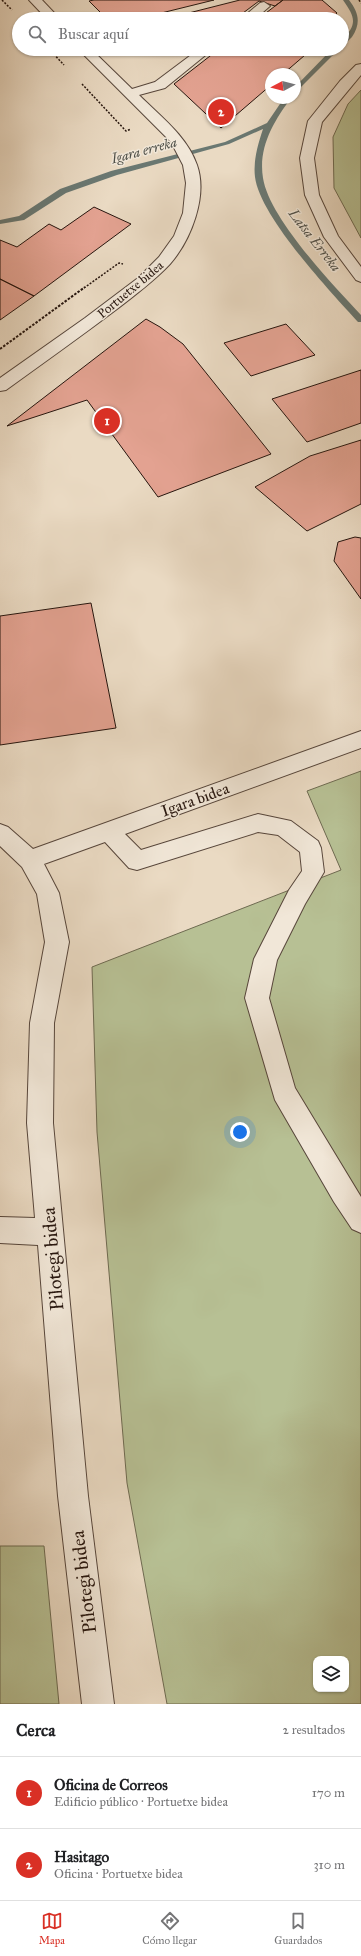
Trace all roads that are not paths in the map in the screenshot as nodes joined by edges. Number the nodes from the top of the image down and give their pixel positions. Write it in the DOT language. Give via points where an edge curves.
graph roads {
  1 [pos="37,2"];
  2 [pos="52,2"];
  3 [pos="264,6"];
  4 [pos="47,12"];
  5 [pos="256,12"];
  6 [pos="91,56"];
  7 [pos="198,56"];
  8 [pos="361,68"];
  9 [pos="130,94"];
  10 [pos="361,277"];
  11 [pos="0,386"];
  12 [pos="361,739"];
  13 [pos="108,831"];
  14 [pos="0,833"];
  15 [pos="30,860"];
  16 [pos="361,1220"];
  17 [pos="0,1230"];
  18 [pos="50,1232"];
  19 [pos="98,1704"];
  1 -- 2 [label="street"];
  1 -- 4 [label="street"];
  3 -- 5 [label="street"];
  6 -- 9 [label="street, Portuetxe bidea"];
  7 -- 9 [label="street" via="160,85"];
  8 -- 10 [label="street" via="316,121 307,158 312,195 331,237"];
  9 -- 11 [label="street, Portuetxe bidea" via="177,140 190,165 193,182 190,213 181,236 166,260 143,281"];
  12 -- 13 [label="street, Igara bidea"];
  13 -- 15 [label="street, Igara bidea"];
  13 -- 16 [label="street" via="137,861 258,823 283,827 310,848 313,872 297,897 266,960 257,998 284,1092"];
  14 -- 15 [label="street, Pilotegi bidea"];
  15 -- 18 [label="street, Pilotegi bidea" via="48,893 57,942 42,1023 40,1123"];
  17 -- 18 [label="street"];
  18 -- 19 [label="street, Pilotegi bidea" via="73,1496"];
}
